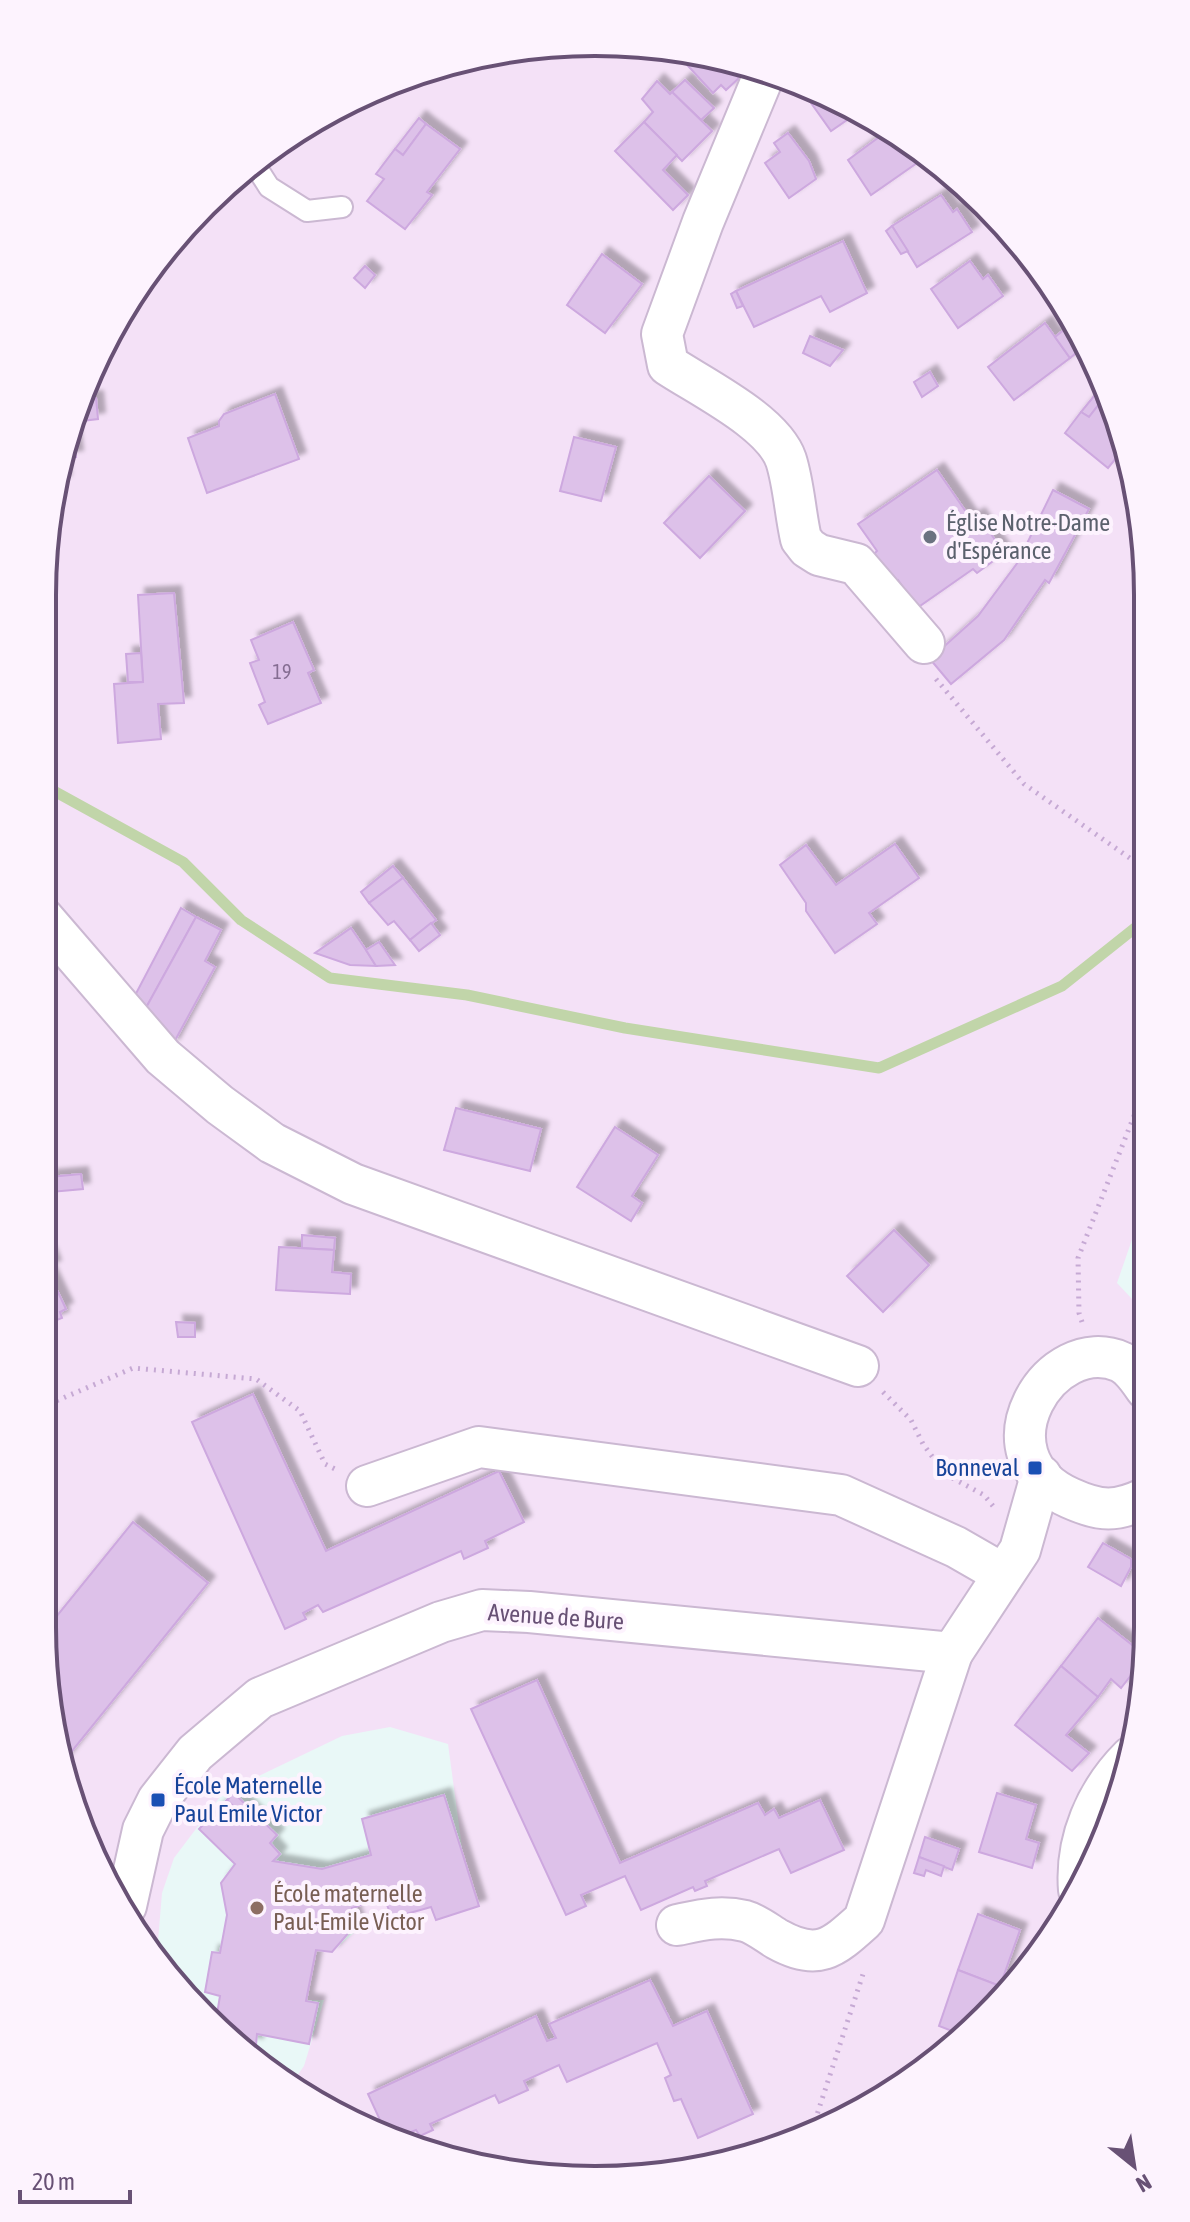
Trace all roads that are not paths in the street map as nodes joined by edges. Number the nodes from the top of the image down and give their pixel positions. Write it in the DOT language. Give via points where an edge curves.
graph roads {
  1 [pos="761,83"];
  2 [pos="260,173"];
  3 [pos="342,207"];
  4 [pos="924,643"];
  5 [pos="56,933"];
  6 [pos="858,1366"];
  7 [pos="1134,1376"];
  8 [pos="1041,1476"];
  9 [pos="367,1486"];
  10 [pos="1134,1504"];
  11 [pos="1095,1507"];
  12 [pos="1004,1563"];
  13 [pos="952,1653"];
  14 [pos="1112,1779"];
  15 [pos="1081,1859"];
  16 [pos="128,1896"];
  17 [pos="677,1925"];
  1 -- 4 [label="street" via="662,334 668,365 760,423 778,442 801,539 819,555 856,564"];
  2 -- 3 [label="lane" via="269,187 307,211"];
  5 -- 6 [label="street" via="163,1057 272,1143 353,1184"];
  7 -- 8 [label="street" via="1122,1362 1097,1358 1076,1362 1041,1387 1025,1424 1024,1443"];
  8 -- 11 [label="street" via="1064,1495"];
  8 -- 12 [label="street"];
  9 -- 12 [label="street" via="479,1447 841,1495"];
  10 -- 11 [label="street" via="1122,1510"];
  11 -- 12 [label="street" via="1067,1518"];
  12 -- 13 [label="street"];
  13 -- 16 [label="street, Avenue de Bure" via="529,1612 482,1610 441,1622 260,1698 195,1753 158,1800 143,1830"];
  13 -- 17 [label="street" via="864,1920 838,1944 811,1953 748,1922 718,1916"];
  14 -- 15 [label="street" via="1088,1820"];
}
